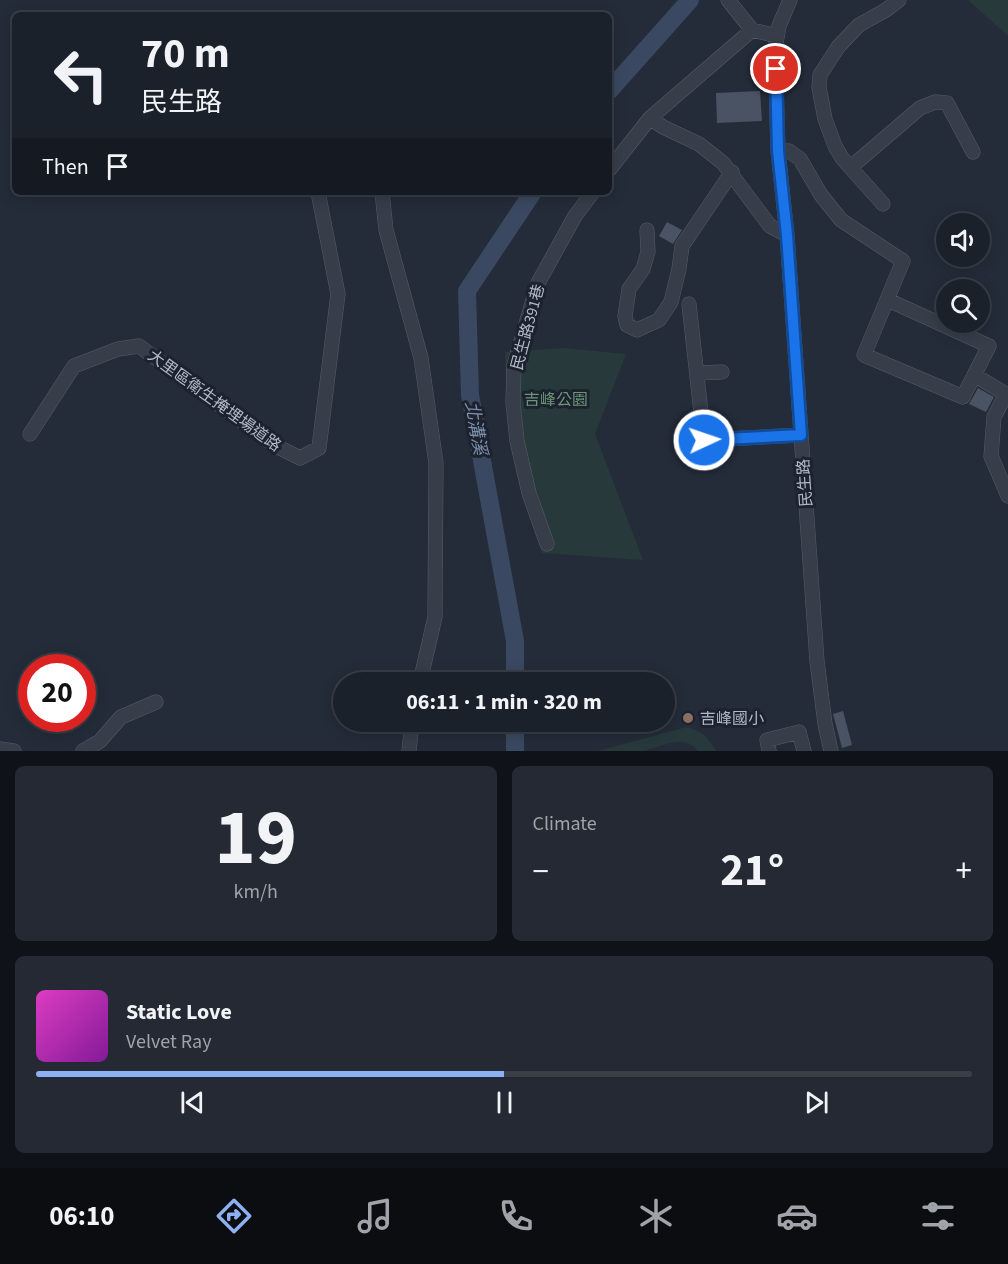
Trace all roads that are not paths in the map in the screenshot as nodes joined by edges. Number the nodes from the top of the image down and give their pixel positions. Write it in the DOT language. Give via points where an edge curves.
graph roads {
  1 [pos="790,0"];
  2 [pos="899,0"];
  3 [pos="730,3"];
  4 [pos="752,30"];
  5 [pos="777,36"];
  6 [pos="650,118"];
  7 [pos="778,151"];
  8 [pos="973,152"];
  9 [pos="612,166"];
  10 [pos="851,166"];
  11 [pos="732,172"];
  12 [pos="319,195"];
  13 [pos="382,195"];
  14 [pos="591,195"];
  15 [pos="883,204"];
  16 [pos="647,230"];
  17 [pos="787,235"];
  18 [pos="888,300"];
  19 [pos="689,304"];
  20 [pos="722,372"];
  21 [pos="697,373"];
  22 [pos="974,375"];
  23 [pos="30,434"];
  24 [pos="801,435"];
  25 [pos="1008,496"];
  26 [pos="547,544"];
  27 [pos="422,672"];
  28 [pos="156,702"];
  29 [pos="411,732"];
  30 [pos="0,749"];
  31 [pos="14,751"];
  32 [pos="83,751"];
  33 [pos="409,751"];
  34 [pos="769,751"];
  35 [pos="804,751"];
  36 [pos="831,751"];
  1 -- 5 [label="street, 民生路"];
  2 -- 10 [label="street" via="859,26 838,47 820,75 825,119 835,146"];
  3 -- 4 [label="street"];
  4 -- 5 [label="street"];
  4 -- 6 [label="street"];
  5 -- 7 [label="street, 民生路"];
  6 -- 9 [label="street"];
  6 -- 11 [label="street" via="699,144"];
  7 -- 17 [label="street, 民生路"];
  7 -- 18 [label="street" via="789,151 800,159 841,220 903,261"];
  8 -- 10 [label="street" via="947,103 935,102 920,108"];
  10 -- 15 [label="street"];
  11 -- 16 [label="street" via="681,246 671,302 659,320 637,330 627,325 625,316 629,289 643,269 648,252"];
  11 -- 17 [label="street" via="770,226"];
  12 -- 23 [label="street, 大里區衛生掩埋場道路" via="338,294 319,448 300,458 274,446 139,346 118,349 74,366"];
  13 -- 27 [label="street" via="387,230 421,358 436,463 435,617"];
  14 -- 26 [label="street, 民生路391巷" via="538,283 514,365 517,441 529,493"];
  17 -- 24 [label="street, 民生路"];
  18 -- 22 [label="street" via="989,346"];
  18 -- 22 [label="street" via="864,355 963,397"];
  19 -- 21 [label="street"];
  20 -- 21 [label="street"];
  21 -- 24 [label="street" via="704,440"];
  22 -- 25 [label="street" via="1006,394 994,417 991,456"];
  24 -- 36 [label="street, 民生路" via="818,661"];
  28 -- 32 [label="street" via="121,717 100,741"];
  29 -- 33 [label="street"];
  30 -- 31 [label="street"];
  34 -- 35 [label="street" via="767,740 799,732"];
}
